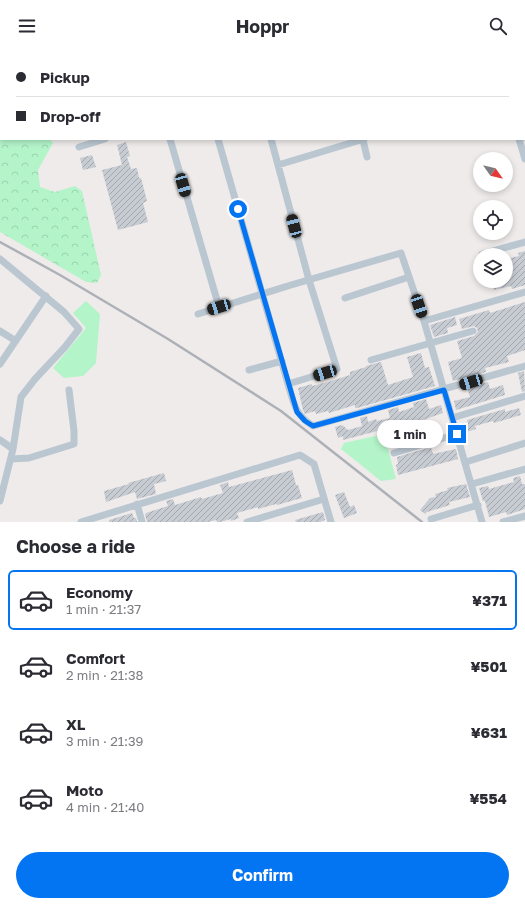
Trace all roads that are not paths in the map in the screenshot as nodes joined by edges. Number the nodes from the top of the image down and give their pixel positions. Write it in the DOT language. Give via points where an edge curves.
graph roads {
  1 [pos="101,140"];
  2 [pos="170,140"];
  3 [pos="218,140"];
  4 [pos="271,140"];
  5 [pos="364,140"];
  6 [pos="519,140"];
  7 [pos="348,142"];
  8 [pos="79,147"];
  9 [pos="367,157"];
  10 [pos="525,159"];
  11 [pos="278,165"];
  12 [pos="525,242"];
  13 [pos="504,248"];
  14 [pos="0,259"];
  15 [pos="409,278"];
  16 [pos="309,280"];
  17 [pos="525,292"];
  18 [pos="262,294"];
  19 [pos="46,296"];
  20 [pos="345,298"];
  21 [pos="219,307"];
  22 [pos="198,314"];
  23 [pos="424,321"];
  24 [pos="0,331"];
  25 [pos="473,331"];
  26 [pos="16,342"];
  27 [pos="430,344"];
  28 [pos="371,360"];
  29 [pos="282,361"];
  30 [pos="0,364"];
  31 [pos="525,366"];
  32 [pos="249,370"];
  33 [pos="288,384"];
  34 [pos="69,390"];
  35 [pos="444,390"];
  36 [pos="525,396"];
  37 [pos="452,418"];
  38 [pos="457,434"];
  39 [pos="0,440"];
  40 [pos="525,444"];
  41 [pos="13,449"];
  42 [pos="394,453"];
  43 [pos="11,459"];
  44 [pos="466,462"];
  45 [pos="525,469"];
  46 [pos="472,484"];
  47 [pos="324,499"];
  48 [pos="0,500"];
  49 [pos="137,504"];
  50 [pos="478,505"];
  51 [pos="525,516"];
  52 [pos="431,518"];
  53 [pos="81,522"];
  54 [pos="142,522"];
  55 [pos="247,522"];
  56 [pos="331,522"];
  57 [pos="482,522"];
  58 [pos="503,522"];
  1 -- 8 [label="street"];
  2 -- 21 [label="street"];
  3 -- 18 [label="street"];
  4 -- 11 [label="street"];
  5 -- 7 [label="street"];
  5 -- 9 [label="street"];
  6 -- 10 [label="street"];
  7 -- 11 [label="street"];
  11 -- 16 [label="street"];
  12 -- 13 [label="street"];
  14 -- 19 [label="street"];
  15 -- 16 [label="street" via="402,253"];
  15 -- 20 [label="street"];
  15 -- 23 [label="street"];
  16 -- 18 [label="street"];
  16 -- 33 [label="street" via="337,369"];
  17 -- 23 [label="street"];
  18 -- 21 [label="street"];
  18 -- 29 [label="street"];
  19 -- 26 [label="street"];
  19 -- 41 [label="street" via="78,329 20,397"];
  21 -- 22 [label="street"];
  23 -- 27 [label="street"];
  24 -- 26 [label="street"];
  25 -- 27 [label="street"];
  26 -- 30 [label="street"];
  27 -- 28 [label="street"];
  27 -- 35 [label="street"];
  29 -- 32 [label="street"];
  29 -- 33 [label="street"];
  31 -- 35 [label="street"];
  33 -- 35 [label="street" via="297,412 313,426"];
  34 -- 43 [label="street" via="74,444 28,458"];
  35 -- 37 [label="street"];
  36 -- 37 [label="street"];
  37 -- 38 [label="street"];
  38 -- 42 [label="street"];
  38 -- 44 [label="street"];
  39 -- 41 [label="street"];
  40 -- 44 [label="street"];
  41 -- 43 [label="street"];
  43 -- 48 [label="street"];
  44 -- 46 [label="street"];
  45 -- 46 [label="street"];
  46 -- 50 [label="street"];
  47 -- 49 [label="street" via="314,464 300,455"];
  47 -- 55 [label="street"];
  47 -- 56 [label="street"];
  49 -- 53 [label="street"];
  49 -- 54 [label="street"];
  50 -- 52 [label="street"];
  50 -- 57 [label="street"];
  51 -- 58 [label="street"];
}
